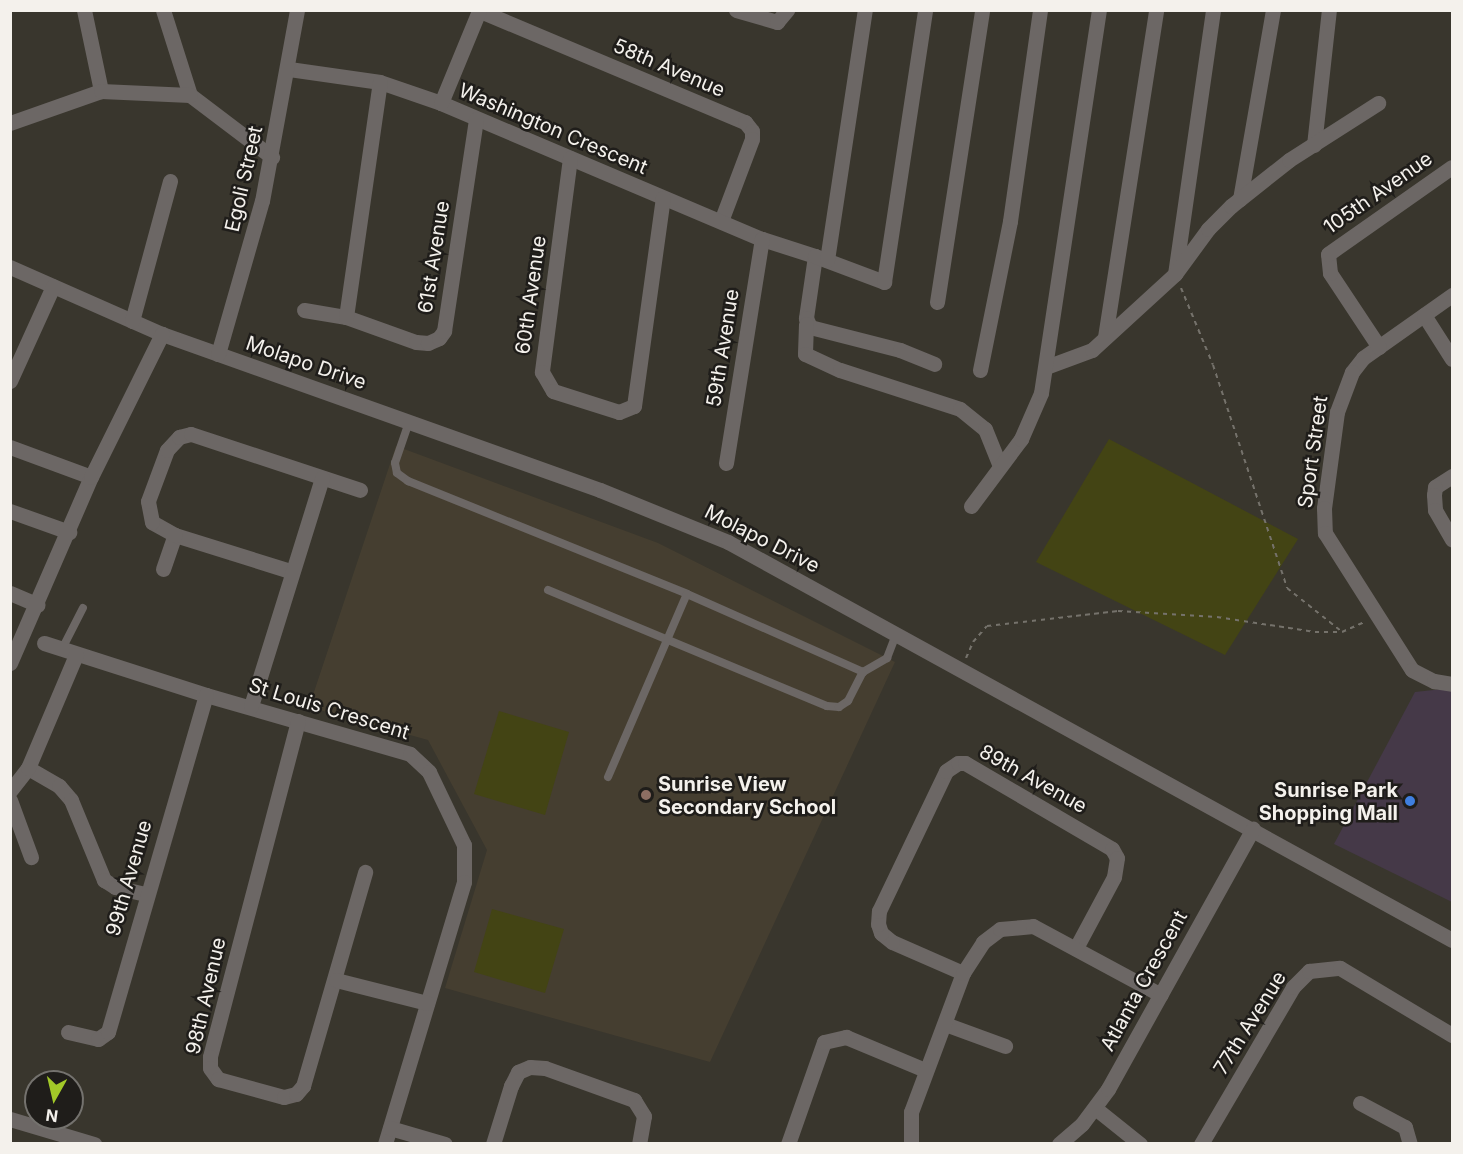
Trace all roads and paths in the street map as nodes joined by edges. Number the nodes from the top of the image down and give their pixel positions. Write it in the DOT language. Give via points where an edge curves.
graph roads {
  1 [pos="84,10"];
  2 [pos="163,10"];
  3 [pos="297,10"];
  4 [pos="736,10"];
  5 [pos="787,10"];
  6 [pos="865,10"];
  7 [pos="925,10"];
  8 [pos="982,10"];
  9 [pos="1040,10"];
  10 [pos="1099,10"];
  11 [pos="1156,10"];
  12 [pos="1213,10"];
  13 [pos="1273,10"];
  14 [pos="1329,10"];
  15 [pos="478,11"];
  16 [pos="289,69"];
  17 [pos="380,82"];
  18 [pos="101,91"];
  19 [pos="190,95"];
  20 [pos="1378,103"];
  21 [pos="441,104"];
  22 [pos="476,119"];
  23 [pos="10,123"];
  24 [pos="1314,145"];
  25 [pos="272,157"];
  26 [pos="570,158"];
  27 [pos="1452,167"];
  28 [pos="170,181"];
  29 [pos="663,198"];
  30 [pos="1240,199"];
  31 [pos="721,221"];
  32 [pos="762,239"];
  33 [pos="821,258"];
  34 [pos="10,267"];
  35 [pos="1175,274"];
  36 [pos="53,286"];
  37 [pos="1452,295"];
  38 [pos="937,302"];
  39 [pos="304,310"];
  40 [pos="1424,315"];
  41 [pos="346,316"];
  42 [pos="132,321"];
  43 [pos="806,324"];
  44 [pos="162,334"];
  45 [pos="1106,337"];
  46 [pos="1379,347"];
  47 [pos="218,354"];
  48 [pos="1452,359"];
  49 [pos="934,364"];
  50 [pos="1046,367"];
  51 [pos="980,370"];
  52 [pos="10,381"];
  53 [pos="410,422"];
  54 [pos="10,447"];
  55 [pos="726,463"];
  56 [pos="1000,466"];
  57 [pos="1452,476"];
  58 [pos="91,477"];
  59 [pos="322,478"];
  60 [pos="360,490"];
  61 [pos="971,506"];
  62 [pos="10,511"];
  63 [pos="69,532"];
  64 [pos="175,535"];
  65 [pos="1452,539"];
  66 [pos="163,568"];
  67 [pos="290,571"];
  68 [pos="548,590"];
  69 [pos="10,593"];
  70 [pos="687,594"];
  71 [pos="38,605"];
  72 [pos="83,608"];
  73 [pos="1377,615"];
  74 [pos="1342,632"];
  75 [pos="896,634"];
  76 [pos="668,639"];
  77 [pos="44,643"];
  78 [pos="69,653"];
  79 [pos="12,657"];
  80 [pos="962,669"];
  81 [pos="863,672"];
  82 [pos="1452,684"];
  83 [pos="206,695"];
  84 [pos="250,706"];
  85 [pos="298,721"];
  86 [pos="28,768"];
  87 [pos="608,777"];
  88 [pos="10,791"];
  89 [pos="10,800"];
  90 [pos="1253,828"];
  91 [pos="31,856"];
  92 [pos="365,872"];
  93 [pos="145,894"];
  94 [pos="1452,940"];
  95 [pos="1076,948"];
  96 [pos="963,973"];
  97 [pos="336,980"];
  98 [pos="1161,995"];
  99 [pos="427,1003"];
  100 [pos="945,1024"];
  101 [pos="68,1032"];
  102 [pos="1452,1035"];
  103 [pos="1005,1046"];
  104 [pos="925,1070"];
  105 [pos="1360,1103"];
  106 [pos="1095,1108"];
  107 [pos="10,1119"];
  108 [pos="388,1136"];
  109 [pos="94,1143"];
  110 [pos="445,1143"];
  111 [pos="493,1143"];
  112 [pos="639,1143"];
  113 [pos="788,1143"];
  114 [pos="911,1143"];
  115 [pos="1059,1143"];
  116 [pos="1140,1143"];
  117 [pos="1201,1143"];
  118 [pos="1410,1143"];
  1 -- 18 [label="street"];
  2 -- 19 [label="street"];
  3 -- 16 [label="street, Egoli Street"];
  4 -- 5 [label="street" via="777,22"];
  6 -- 33 [label="street"];
  7 -- 33 [label="street, Washington Crescent" via="884,282"];
  8 -- 38 [label="street"];
  9 -- 51 [label="street" via="1010,221"];
  10 -- 50 [label="street"];
  11 -- 45 [label="street"];
  12 -- 35 [label="street"];
  13 -- 30 [label="street"];
  14 -- 24 [label="street"];
  15 -- 21 [label="street, 58th Avenue"];
  15 -- 31 [label="street, 58th Avenue" via="744,122 752,131 752,139"];
  16 -- 17 [label="street, Washington Crescent"];
  16 -- 25 [label="street, Egoli Street"];
  17 -- 21 [label="street, Washington Crescent"];
  17 -- 41 [label="street"];
  18 -- 19 [label="street"];
  18 -- 23 [label="street"];
  19 -- 25 [label="street"];
  20 -- 24 [label="street"];
  21 -- 22 [label="street, Washington Crescent"];
  22 -- 26 [label="street, Washington Crescent"];
  22 -- 41 [label="street, 61st Avenue" via="444,332 433,341 416,342"];
  24 -- 30 [label="street"];
  25 -- 47 [label="street, Egoli Street"];
  26 -- 29 [label="street, Washington Crescent"];
  26 -- 29 [label="street, 60th Avenue" via="542,372 553,391 619,412 634,406"];
  27 -- 46 [label="street, 105th Avenue" via="1328,254 1330,273"];
  28 -- 42 [label="street"];
  29 -- 31 [label="street, Washington Crescent"];
  30 -- 35 [label="street" via="1208,229"];
  31 -- 32 [label="street, Washington Crescent"];
  32 -- 33 [label="street, Washington Crescent"];
  32 -- 55 [label="street, 59th Avenue"];
  33 -- 43 [label="street"];
  34 -- 36 [label="street, Molapo Drive"];
  35 -- 45 [label="street"];
  35 -- 74 [label="path" via="1213,364 1287,588"];
  36 -- 42 [label="street, Molapo Drive"];
  36 -- 52 [label="street"];
  37 -- 40 [label="street, Sport Street"];
  39 -- 41 [label="street, 61st Avenue"];
  40 -- 46 [label="street, Sport Street"];
  40 -- 48 [label="street"];
  42 -- 44 [label="street, Molapo Drive"];
  43 -- 49 [label="street" via="814,330 885,345"];
  43 -- 56 [label="street" via="804,354 974,417 988,434"];
  44 -- 47 [label="street, Molapo Drive"];
  44 -- 58 [label="street"];
  45 -- 50 [label="street" via="1085,355"];
  46 -- 73 [label="street, Sport Street" via="1363,358 1344,385 1324,508 1325,533"];
  47 -- 53 [label="street, Molapo Drive"];
  50 -- 56 [label="street" via="1033,415"];
  53 -- 70 [label="lane" via="395,462 397,473 408,481"];
  53 -- 75 [label="street, Molapo Drive" via="600,490 728,542"];
  54 -- 58 [label="street"];
  56 -- 61 [label="street"];
  57 -- 65 [label="street" via="1435,487 1434,495 1435,510"];
  58 -- 63 [label="street"];
  59 -- 60 [label="street"];
  59 -- 64 [label="street" via="213,439 191,434 179,437 167,450 147,512 152,522"];
  59 -- 67 [label="street"];
  62 -- 63 [label="street"];
  63 -- 71 [label="street"];
  64 -- 66 [label="street"];
  64 -- 67 [label="street"];
  67 -- 84 [label="street"];
  68 -- 76 [label="lane"];
  69 -- 71 [label="street"];
  70 -- 76 [label="lane"];
  70 -- 81 [label="lane"];
  71 -- 79 [label="street"];
  72 -- 78 [label="lane"];
  73 -- 74 [label="path"];
  73 -- 82 [label="street, Sport Street" via="1412,670 1434,681"];
  74 -- 80 [label="path" via="1315,632 1217,616 1118,611 987,626 973,642"];
  75 -- 80 [label="street, Molapo Drive"];
  75 -- 81 [label="lane" via="887,658"];
  76 -- 81 [label="lane" via="827,706 839,707 848,701"];
  76 -- 87 [label="lane"];
  77 -- 78 [label="street, St Louis Crescent"];
  78 -- 83 [label="street, St Louis Crescent"];
  78 -- 86 [label="street"];
  80 -- 90 [label="street, Molapo Drive"];
  83 -- 84 [label="street, St Louis Crescent"];
  83 -- 93 [label="street, 99th Avenue"];
  84 -- 85 [label="street, St Louis Crescent"];
  85 -- 97 [label="street, 98th Avenue" via="210,1057 210,1068 218,1079 284,1097 296,1094 308,1076"];
  85 -- 99 [label="street, St Louis Crescent" via="410,754 429,772 464,845 464,882"];
  86 -- 88 [label="street"];
  86 -- 93 [label="street" via="59,786 71,800 104,880 115,887"];
  89 -- 91 [label="street"];
  90 -- 94 [label="street, Molapo Drive"];
  90 -- 98 [label="street, Atlanta Crescent"];
  92 -- 97 [label="street, 98th Avenue"];
  93 -- 101 [label="street, 99th Avenue" via="108,1032 98,1039"];
  95 -- 96 [label="street" via="1033,926 1017,925 1000,929 983,942"];
  95 -- 96 [label="street, 89th Avenue" via="1114,877 1117,858 1112,849 965,763 958,763 946,771 879,910 878,924 881,933 892,942"];
  95 -- 98 [label="street"];
  96 -- 100 [label="street"];
  97 -- 99 [label="street"];
  98 -- 106 [label="street, Atlanta Crescent"];
  99 -- 108 [label="street, St Louis Crescent"];
  100 -- 103 [label="street"];
  100 -- 104 [label="street"];
  102 -- 117 [label="street, 77th Avenue" via="1340,968 1309,971 1293,987"];
  104 -- 113 [label="street" via="846,1037 824,1042"];
  104 -- 114 [label="street" via="911,1112"];
  105 -- 118 [label="street" via="1405,1127"];
  106 -- 115 [label="street, Atlanta Crescent"];
  106 -- 116 [label="street"];
  107 -- 109 [label="street"];
  108 -- 110 [label="street"];
  111 -- 112 [label="street" via="511,1086 518,1072 530,1067 545,1068 634,1100 644,1116"];
}
